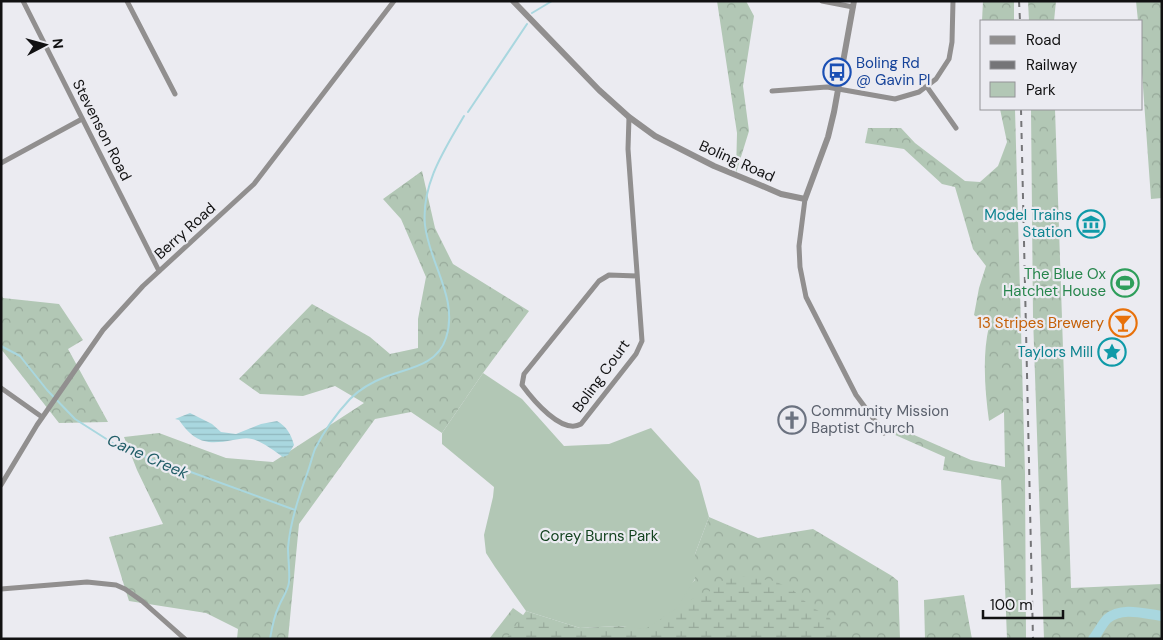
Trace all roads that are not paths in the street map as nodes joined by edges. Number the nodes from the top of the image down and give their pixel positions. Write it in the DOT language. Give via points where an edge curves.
graph roads {
  1 [pos="23,1"];
  2 [pos="128,1"];
  3 [pos="394,1"];
  4 [pos="513,1"];
  5 [pos="822,1"];
  6 [pos="953,1"];
  7 [pos="853,4"];
  8 [pos="927,87"];
  9 [pos="839,90"];
  10 [pos="772,91"];
  11 [pos="175,94"];
  12 [pos="629,117"];
  13 [pos="82,119"];
  14 [pos="956,128"];
  15 [pos="1,163"];
  16 [pos="804,199"];
  17 [pos="159,271"];
  18 [pos="637,276"];
  19 [pos="1,388"];
  20 [pos="42,417"];
  21 [pos="884,433"];
  22 [pos="10,468"];
  23 [pos="1,471"];
  24 [pos="1,485"];
  25 [pos="1,589"];
  26 [pos="185,639"];
  1 -- 13 [label="street, Stevenson Road"];
  2 -- 11 [label="street"];
  3 -- 17 [label="street, Berry Road" via="254,184"];
  4 -- 12 [label="street, Boling Road" via="574,66"];
  5 -- 7 [label="street"];
  6 -- 8 [label="street" via="951,54 944,69"];
  7 -- 9 [label="street"];
  8 -- 9 [label="street" via="911,96 895,99"];
  8 -- 14 [label="street"];
  9 -- 10 [label="street" via="803,88"];
  9 -- 16 [label="street" via="828,137"];
  12 -- 16 [label="street, Boling Road" via="664,141 714,166 781,194"];
  12 -- 18 [label="street, Boling Court" via="628,149"];
  13 -- 15 [label="street"];
  13 -- 17 [label="street, Stevenson Road"];
  16 -- 21 [label="street" via="799,246 806,297 856,395"];
  17 -- 20 [label="street, Berry Road" via="103,330"];
  18 -- 18 [label="street, Boling Court" via="609,275 599,281 524,374 522,385 530,396 562,424 573,427 581,424 638,351 642,335"];
  19 -- 20 [label="street"];
  20 -- 22 [label="street, Berry Road"];
  22 -- 23 [label="street"];
  22 -- 24 [label="street, Berry Road"];
  25 -- 26 [label="street" via="87,582 116,586 142,601"];
}
